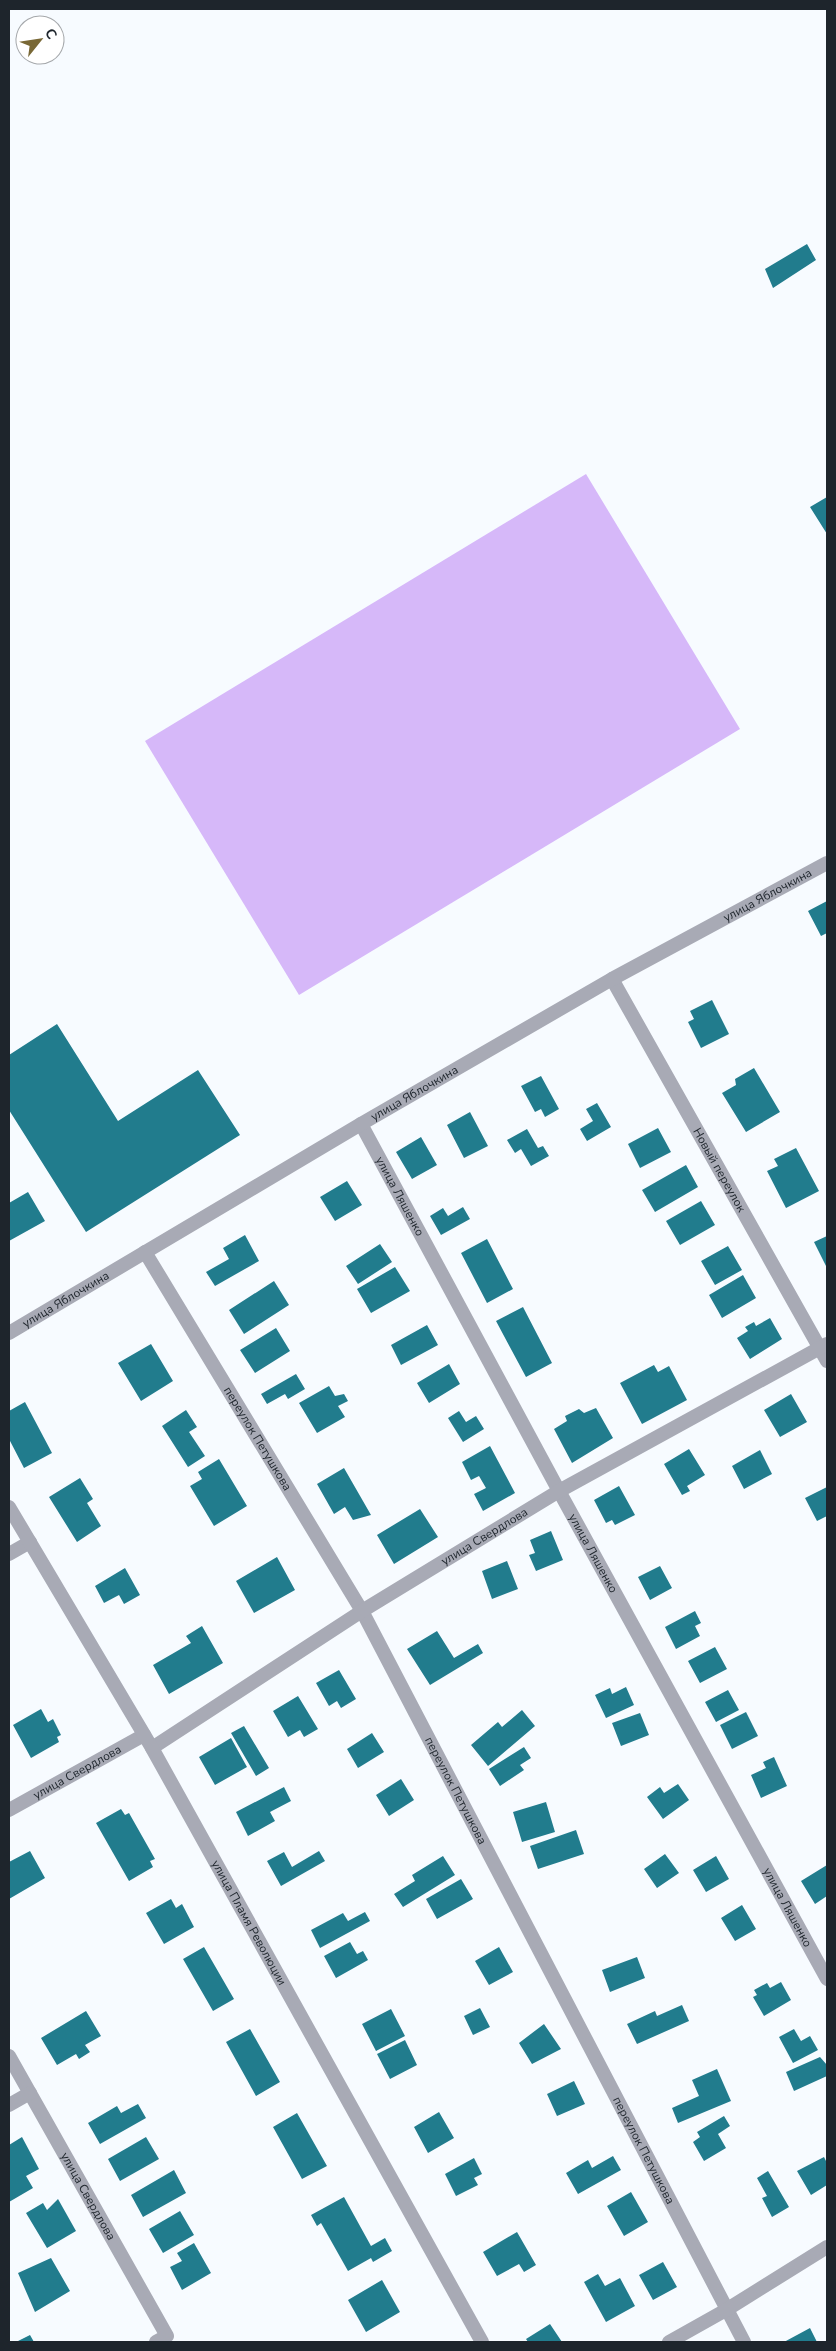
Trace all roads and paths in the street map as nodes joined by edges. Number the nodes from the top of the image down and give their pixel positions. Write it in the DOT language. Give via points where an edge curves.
graph roads {
  1 [pos="827,863"];
  2 [pos="612,979"];
  3 [pos="361,1124"];
  4 [pos="145,1252"];
  5 [pos="9,1333"];
  6 [pos="824,1346"];
  7 [pos="827,1361"];
  8 [pos="559,1491"];
  9 [pos="9,1507"];
  10 [pos="30,1542"];
  11 [pos="9,1554"];
  12 [pos="362,1611"];
  13 [pos="144,1735"];
  14 [pos="152,1748"];
  15 [pos="9,1810"];
  16 [pos="827,1979"];
  17 [pos="9,2056"];
  18 [pos="30,2093"];
  19 [pos="9,2104"];
  20 [pos="827,2247"];
  21 [pos="726,2310"];
  22 [pos="162,2339"];
  23 [pos="482,2342"];
  24 [pos="669,2342"];
  25 [pos="744,2342"];
  1 -- 2 [label="street, улица Яблочкина"];
  2 -- 3 [label="street, улица Яблочкина"];
  2 -- 6 [label="street, Новый переулок"];
  3 -- 4 [label="street, улица Яблочкина"];
  3 -- 8 [label="street, улица Ляшенко"];
  4 -- 5 [label="street, улица Яблочкина"];
  4 -- 12 [label="street, переулок Петушкова"];
  6 -- 7 [label="street, Новый переулок"];
  6 -- 8 [label="street, улица Свердлова"];
  8 -- 12 [label="street, улица Свердлова"];
  8 -- 16 [label="street, улица Ляшенко"];
  9 -- 10 [label="street, улица Пламя Революции"];
  10 -- 11 [label="street"];
  10 -- 13 [label="street, улица Пламя Революции"];
  12 -- 14 [label="street, улица Свердлова"];
  12 -- 21 [label="street, переулок Петушкова"];
  13 -- 14 [label="street, улица Пламя Революции"];
  13 -- 15 [label="street, улица Свердлова"];
  14 -- 23 [label="street, улица Пламя Революции"];
  17 -- 18 [label="street, улица Свердлова"];
  18 -- 19 [label="street"];
  18 -- 22 [label="street, улица Свердлова"];
  20 -- 21 [label="street"];
  21 -- 24 [label="street"];
  21 -- 25 [label="street, переулок Петушкова"];
}
